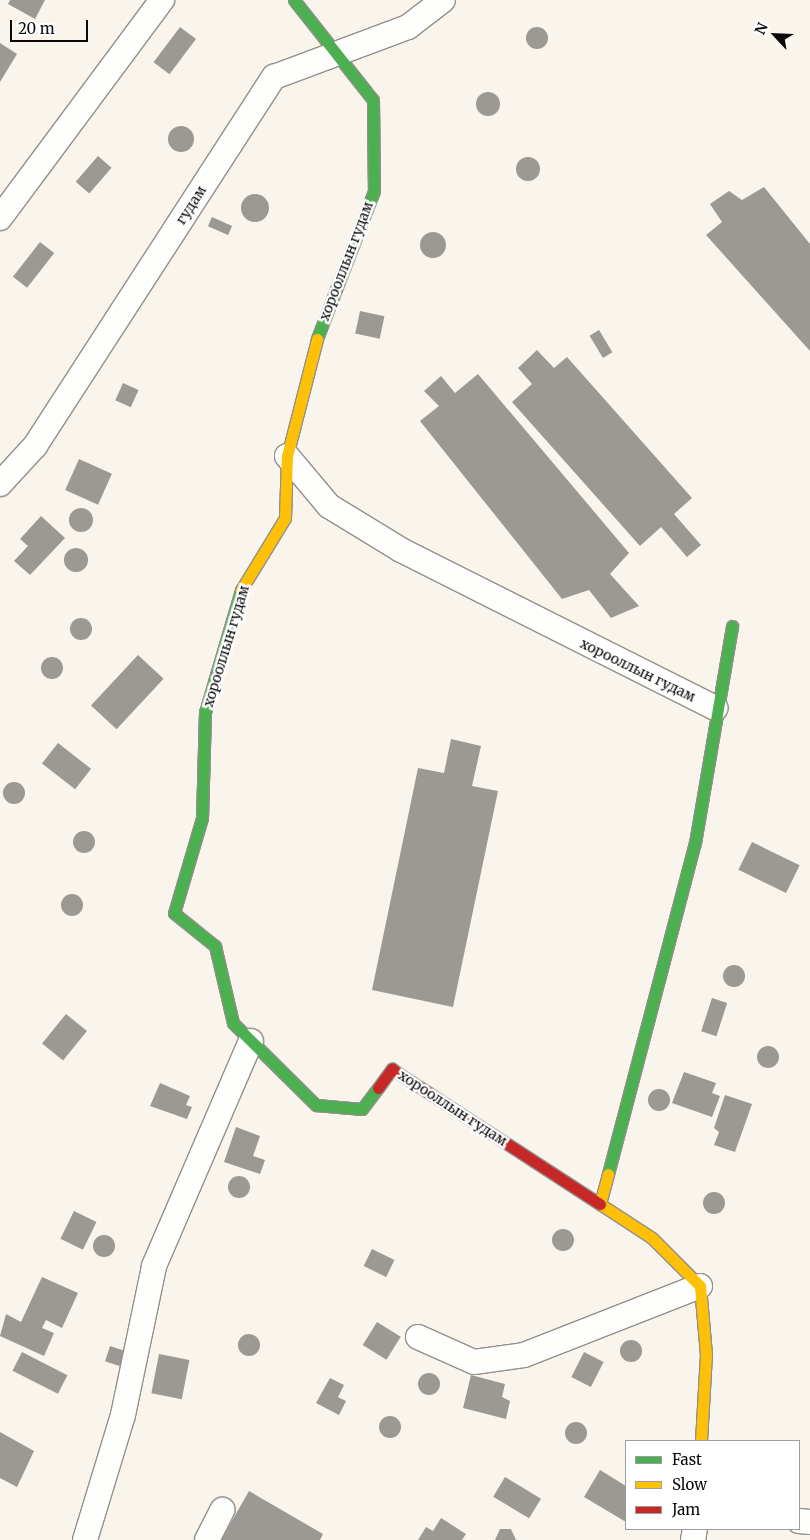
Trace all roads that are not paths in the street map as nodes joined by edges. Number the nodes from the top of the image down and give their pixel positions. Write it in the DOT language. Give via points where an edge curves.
graph roads {
  1 [pos="162,0"];
  2 [pos="294,0"];
  3 [pos="434,4"];
  4 [pos="339,54"];
  5 [pos="0,218"];
  6 [pos="287,456"];
  7 [pos="0,484"];
  8 [pos="732,626"];
  9 [pos="714,708"];
  10 [pos="251,1041"];
  11 [pos="600,1204"];
  12 [pos="700,1286"];
  13 [pos="418,1337"];
  14 [pos="702,1440"];
  15 [pos="222,1510"];
  16 [pos="85,1540"];
  17 [pos="207,1540"];
  1 -- 5 [label="street"];
  2 -- 4 [label="street, хорооллын гудам"];
  3 -- 4 [label="street, гудам" via="408,27"];
  4 -- 6 [label="street, хорооллын гудам" via="373,100 374,191 334,285 308,367"];
  4 -- 7 [label="street, гудам" via="274,77 35,446"];
  6 -- 9 [label="street, хорооллын гудам" via="329,506 401,550"];
  6 -- 10 [label="street, хорооллын гудам" via="284,518 244,584 205,712 202,818 174,913 215,946 233,1023"];
  8 -- 9 [label="street"];
  9 -- 11 [label="street" via="694,843"];
  10 -- 11 [label="street, хорооллын гудам" via="316,1105 362,1108 392,1069"];
  10 -- 16 [label="street" via="154,1266 123,1415"];
  11 -- 12 [label="street" via="652,1238"];
  12 -- 13 [label="street" via="524,1355 474,1362"];
  12 -- 14 [label="street" via="706,1354"];
  15 -- 17 [label="street"];
}
